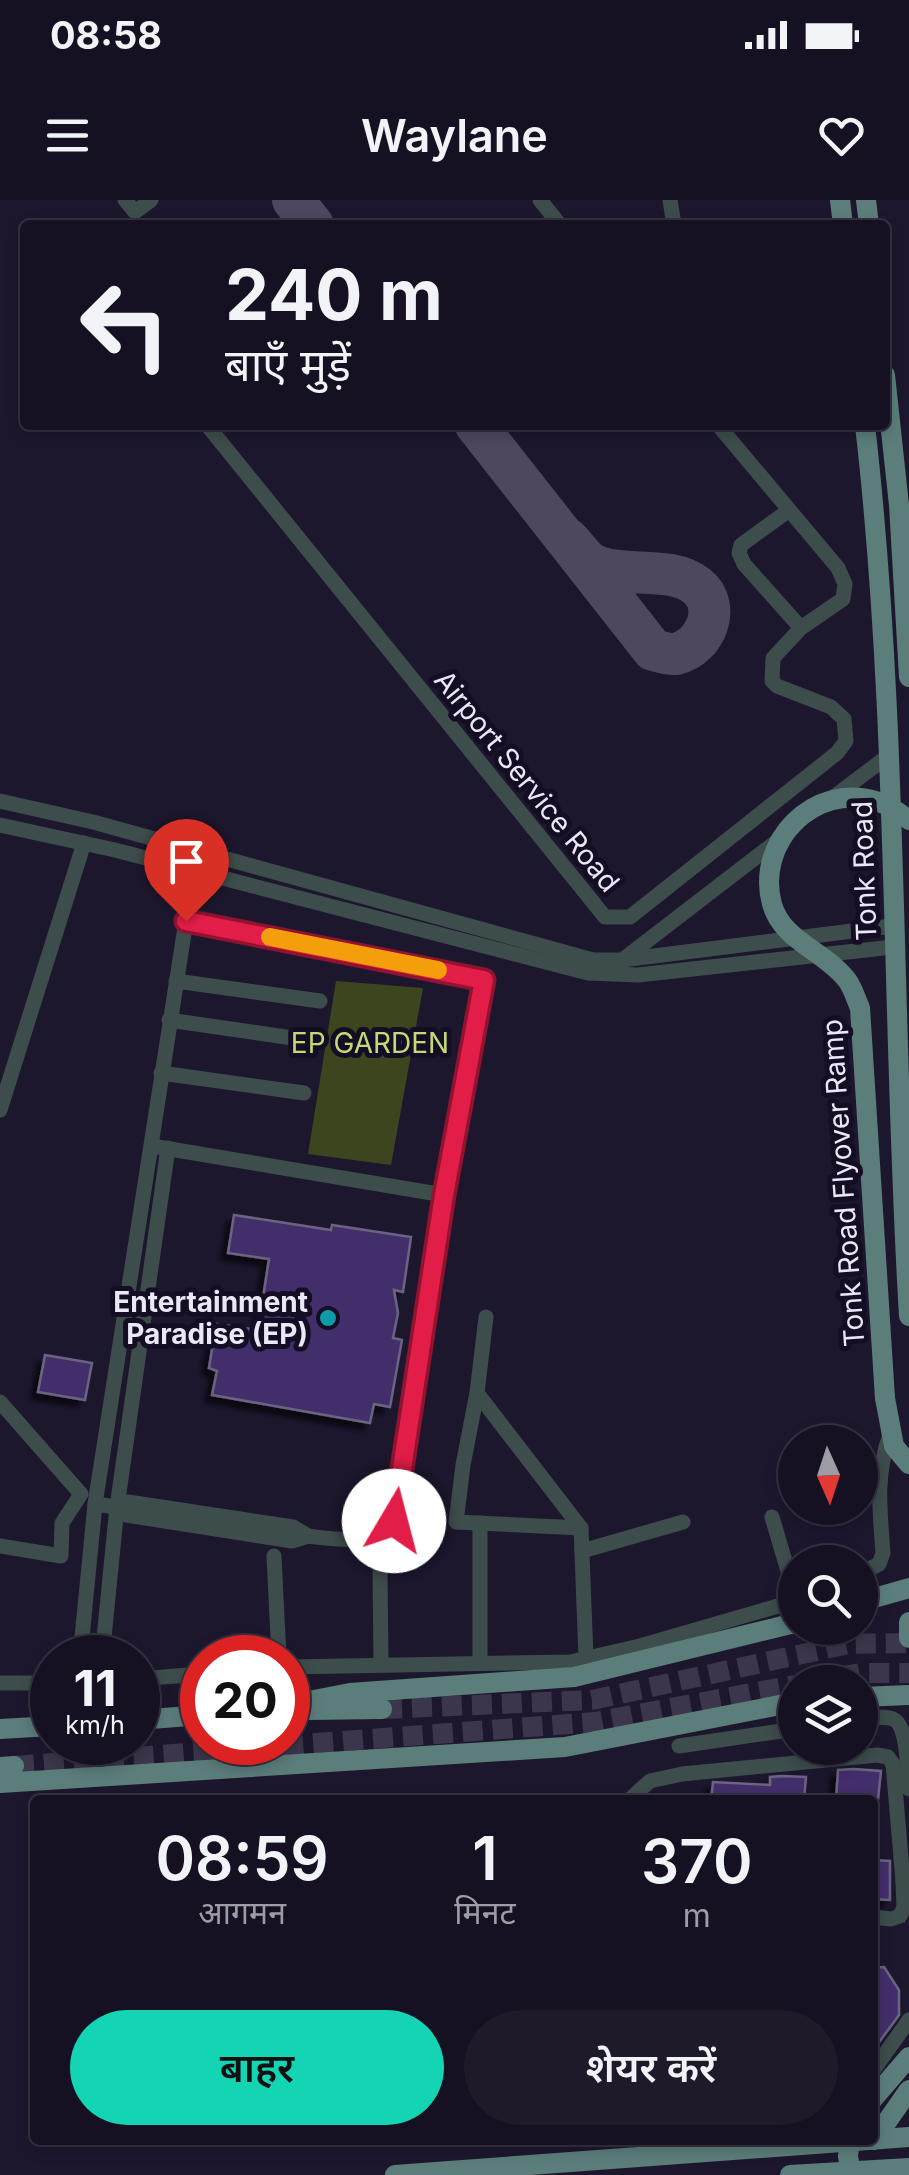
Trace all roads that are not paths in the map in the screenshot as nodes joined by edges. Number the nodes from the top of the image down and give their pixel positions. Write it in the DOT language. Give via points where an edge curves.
graph roads {
  1 [pos="151,200"];
  2 [pos="540,200"];
  3 [pos="134,212"];
  4 [pos="556,220"];
  5 [pos="890,421"];
  6 [pos="211,430"];
  7 [pos="722,430"];
  8 [pos="867,430"];
  9 [pos="788,510"];
  10 [pos="907,596"];
  11 [pos="801,628"];
  12 [pos="909,677"];
  13 [pos="888,756"];
  14 [pos="0,802"];
  15 [pos="909,820"];
  16 [pos="0,824"];
  17 [pos="84,843"];
  18 [pos="893,936"];
  19 [pos="622,960"];
  20 [pos="176,981"];
  21 [pos="320,1000"];
  22 [pos="169,1020"];
  23 [pos="313,1041"];
  24 [pos="161,1073"];
  25 [pos="304,1093"];
  26 [pos="0,1110"];
  27 [pos="149,1146"];
  28 [pos="168,1148"];
  29 [pos="444,1195"];
  30 [pos="909,1316"];
  31 [pos="486,1317"];
  32 [pos="478,1393"];
  33 [pos="0,1402"];
  34 [pos="890,1435"];
  35 [pos="909,1464"];
  36 [pos="96,1504"];
  37 [pos="116,1506"];
  38 [pos="772,1517"];
  39 [pos="683,1522"];
  40 [pos="480,1523"];
  41 [pos="581,1528"];
  42 [pos="780,1545"];
  43 [pos="0,1546"];
  44 [pos="582,1550"];
  45 [pos="274,1556"];
  46 [pos="878,1564"];
  47 [pos="380,1572"];
  48 [pos="909,1588"];
  49 [pos="878,1597"];
  50 [pos="778,1603"];
  51 [pos="909,1622"];
  52 [pos="778,1627"];
  53 [pos="82,1635"];
  54 [pos="104,1635"];
  55 [pos="279,1635"];
  56 [pos="909,1638"];
  57 [pos="586,1658"];
  58 [pos="480,1663"];
  59 [pos="381,1664"];
  60 [pos="310,1666"];
  61 [pos="30,1682"];
  62 [pos="0,1683"];
  63 [pos="909,1696"];
  64 [pos="878,1697"];
  65 [pos="310,1703"];
  66 [pos="778,1707"];
  67 [pos="310,1708"];
  68 [pos="382,1709"];
  69 [pos="878,1718"];
  70 [pos="30,1727"];
  71 [pos="0,1729"];
  72 [pos="778,1731"];
  73 [pos="760,1734"];
  74 [pos="677,1736"];
  75 [pos="761,1768"];
  76 [pos="682,1774"];
  77 [pos="0,1783"];
  78 [pos="909,1789"];
  79 [pos="635,1795"];
  80 [pos="905,1840"];
  81 [pos="906,1881"];
  82 [pos="878,1918"];
  83 [pos="909,2020"];
  84 [pos="909,2057"];
  85 [pos="878,2064"];
  86 [pos="909,2090"];
  87 [pos="878,2093"];
  88 [pos="878,2134"];
  89 [pos="909,2138"];
  90 [pos="878,2140"];
  91 [pos="780,2145"];
  92 [pos="850,2145"];
  93 [pos="909,2168"];
  94 [pos="891,2172"];
  95 [pos="395,2175"];
  96 [pos="790,2175"];
  97 [pos="851,2175"];
  1 -- 3 [label="street"];
  2 -- 4 [label="street"];
  5 -- 10 [label="main road"];
  6 -- 11 [label="street, Airport Service Road" via="604,917 630,917 846,741 844,719 831,707 772,680 773,658"];
  7 -- 9 [label="street, Airport Service Road"];
  8 -- 13 [label="main road, Tonk Road"];
  9 -- 11 [label="street, Airport Service Road" via="845,584 843,599"];
  9 -- 11 [label="street" via="739,553"];
  10 -- 12 [label="main road"];
  13 -- 18 [label="main road, Tonk Road"];
  13 -- 19 [label="street"];
  14 -- 19 [label="street" via="593,960"];
  15 -- 34 [label="main road, Tonk Road Flyover Ramp, bridge" via="873,799 821,802 780,838 768,870 778,919 846,980 860,1008"];
  16 -- 17 [label="street"];
  17 -- 18 [label="street" via="588,973 638,975"];
  17 -- 26 [label="street"];
  18 -- 19 [label="street"];
  18 -- 30 [label="main road, Tonk Road"];
  20 -- 21 [label="street"];
  20 -- 22 [label="street"];
  20 -- 29 [label="street" via="186,921 484,980"];
  22 -- 23 [label="street"];
  22 -- 24 [label="street"];
  24 -- 25 [label="street"];
  24 -- 27 [label="street"];
  27 -- 28 [label="street"];
  27 -- 36 [label="street"];
  28 -- 29 [label="street"];
  28 -- 37 [label="street"];
  29 -- 37 [label="street" via="394,1521 379,1536 343,1540 165,1507"];
  31 -- 32 [label="street"];
  32 -- 40 [label="street" via="456,1522"];
  32 -- 41 [label="street"];
  33 -- 43 [label="street" via="81,1494 62,1523 61,1556"];
  34 -- 35 [label="main road, Tonk Road Flyover Ramp"];
  34 -- 46 [label="street" via="878,1481"];
  36 -- 37 [label="street"];
  36 -- 53 [label="street"];
  37 -- 54 [label="street"];
  38 -- 42 [label="street"];
  39 -- 44 [label="street"];
  40 -- 41 [label="street"];
  40 -- 58 [label="street"];
  41 -- 44 [label="street"];
  44 -- 57 [label="street"];
  45 -- 55 [label="street"];
  47 -- 59 [label="street"];
  48 -- 49 [label="main road"];
  50 -- 57 [label="street"];
  51 -- 56 [label="main road"];
  52 -- 65 [label="main road" via="574,1677 350,1693"];
  57 -- 58 [label="street"];
  58 -- 59 [label="street"];
  59 -- 60 [label="street"];
  61 -- 62 [label="street"];
  63 -- 64 [label="main road"];
  66 -- 74 [label="main road"];
  67 -- 68 [label="main road"];
  69 -- 78 [label="street" via="898,1720 904,1730"];
  70 -- 71 [label="main road"];
  72 -- 73 [label="street"];
  73 -- 74 [label="street"];
  73 -- 75 [label="street"];
  74 -- 76 [label="street"];
  74 -- 77 [label="main road"];
  75 -- 76 [label="street"];
  75 -- 80 [label="street" via="888,1757"];
  76 -- 79 [label="street" via="650,1781"];
  80 -- 81 [label="street"];
  81 -- 82 [label="street" via="900,1916"];
  83 -- 85 [label="street"];
  84 -- 87 [label="main road"];
  86 -- 88 [label="main road"];
  89 -- 90 [label="main road"];
  91 -- 95 [label="main road"];
  92 -- 97 [label="main road, bridge"];
  93 -- 94 [label="main road"];
  94 -- 96 [label="main road"];
}
